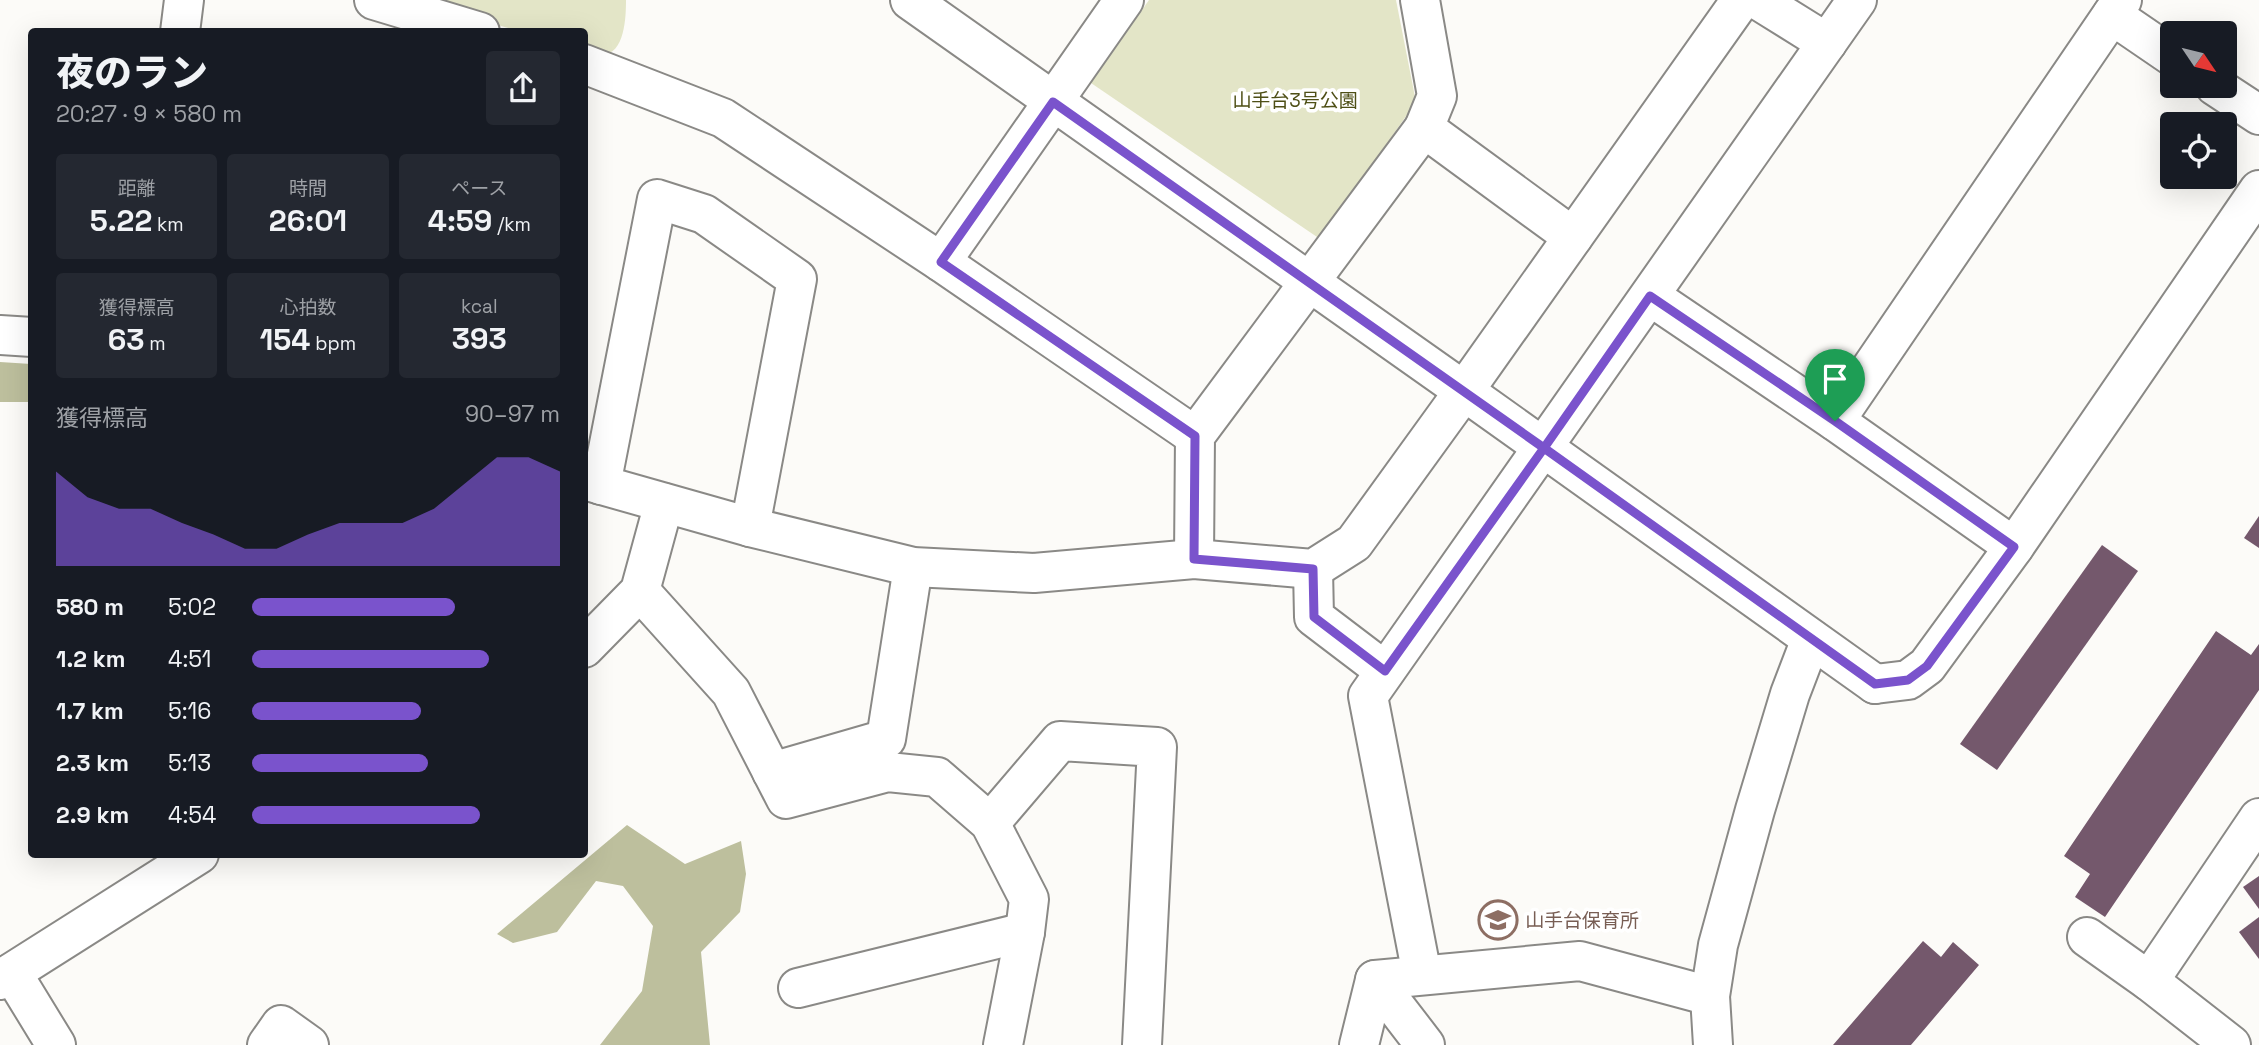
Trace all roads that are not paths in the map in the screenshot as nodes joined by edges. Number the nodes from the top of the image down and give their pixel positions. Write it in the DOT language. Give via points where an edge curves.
graph roads {
  1 [pos="184,0"];
  2 [pos="375,0"];
  3 [pos="910,0"];
  4 [pos="1124,0"];
  5 [pos="1420,0"];
  6 [pos="1741,0"];
  7 [pos="1758,0"];
  8 [pos="1857,0"];
  9 [pos="2117,8"];
  10 [pos="180,28"];
  11 [pos="372,28"];
  12 [pos="467,28"];
  13 [pos="1827,43"];
  14 [pos="2160,46"];
  15 [pos="588,66"];
  16 [pos="2234,98"];
  17 [pos="1053,102"];
  18 [pos="2259,115"];
  19 [pos="1424,128"];
  20 [pos="2259,190"];
  21 [pos="1573,237"];
  22 [pos="941,262"];
  23 [pos="1310,282"];
  24 [pos="1650,296"];
  25 [pos="0,335"];
  26 [pos="28,337"];
  27 [pos="1464,391"];
  28 [pos="1835,421"];
  29 [pos="1195,436"];
  30 [pos="1544,448"];
  31 [pos="593,483"];
  32 [pos="664,503"];
  33 [pos="750,527"];
  34 [pos="2014,547"];
  35 [pos="1194,559"];
  36 [pos="913,568"];
  37 [pos="1313,569"];
  38 [pos="640,591"];
  39 [pos="1811,639"];
  40 [pos="588,644"];
  41 [pos="1385,671"];
  42 [pos="772,772"];
  43 [pos="2259,818"];
  44 [pos="990,822"];
  45 [pos="193,858"];
  46 [pos="1025,932"];
  47 [pos="2087,937"];
  48 [pos="1422,975"];
  49 [pos="6,976"];
  50 [pos="1375,980"];
  51 [pos="2149,981"];
  52 [pos="798,988"];
  53 [pos="1710,996"];
  54 [pos="1708,1043"];
  55 [pos="56,1045"];
  56 [pos="267,1045"];
  57 [pos="309,1045"];
  58 [pos="1003,1045"];
  59 [pos="1142,1045"];
  60 [pos="1359,1045"];
  61 [pos="1425,1045"];
  62 [pos="2231,1045"];
  1 -- 10 [label="street"];
  2 -- 11 [label="street"];
  2 -- 12 [label="street"];
  3 -- 17 [label="street"];
  4 -- 17 [label="street"];
  5 -- 19 [label="street" via="1437,96"];
  6 -- 21 [label="street"];
  7 -- 13 [label="street"];
  8 -- 13 [label="street"];
  9 -- 14 [label="street"];
  9 -- 28 [label="street"];
  13 -- 24 [label="street"];
  15 -- 22 [label="street" via="723,118"];
  16 -- 18 [label="street"];
  17 -- 22 [label="street"];
  17 -- 23 [label="street"];
  19 -- 21 [label="street"];
  19 -- 23 [label="street"];
  20 -- 34 [label="street"];
  21 -- 27 [label="street"];
  22 -- 29 [label="street"];
  23 -- 27 [label="street"];
  23 -- 29 [label="street"];
  24 -- 28 [label="street"];
  24 -- 30 [label="street"];
  25 -- 26 [label="street"];
  27 -- 30 [label="street"];
  27 -- 37 [label="street" via="1354,543"];
  28 -- 34 [label="street"];
  29 -- 35 [label="street"];
  30 -- 39 [label="street"];
  30 -- 41 [label="street"];
  31 -- 32 [label="street"];
  31 -- 33 [label="street" via="657,199 704,214 797,279"];
  32 -- 33 [label="street"];
  32 -- 38 [label="street"];
  33 -- 36 [label="street"];
  34 -- 39 [label="street" via="1927,666 1908,680 1875,684"];
  35 -- 36 [label="street" via="1034,573"];
  35 -- 37 [label="street"];
  36 -- 42 [label="street" via="886,739"];
  37 -- 41 [label="street" via="1314,617"];
  38 -- 40 [label="street"];
  38 -- 42 [label="street" via="731,692"];
  39 -- 53 [label="street" via="1755,810 1718,945"];
  41 -- 48 [label="street" via="1368,696"];
  42 -- 44 [label="street" via="786,799 888,772 937,778"];
  43 -- 51 [label="street"];
  44 -- 46 [label="street" via="1029,898"];
  44 -- 59 [label="street" via="1060,741 1157,747"];
  45 -- 49 [label="street"];
  46 -- 52 [label="street"];
  46 -- 58 [label="street"];
  47 -- 51 [label="street"];
  48 -- 50 [label="street"];
  48 -- 53 [label="street" via="1580,961"];
  49 -- 55 [label="street"];
  50 -- 60 [label="street"];
  50 -- 61 [label="street"];
  51 -- 62 [label="street"];
  53 -- 54 [label="street"];
  56 -- 57 [label="street" via="281,1025"];
}
